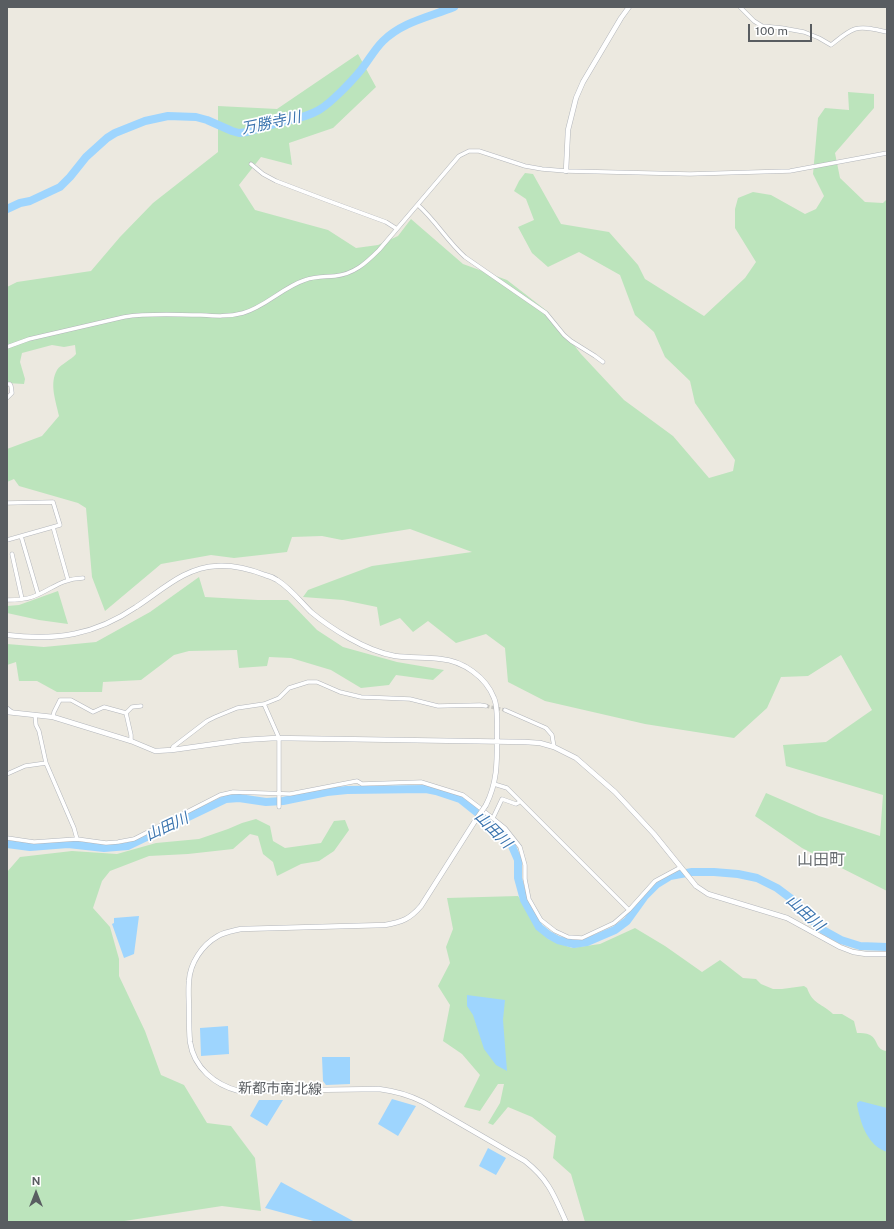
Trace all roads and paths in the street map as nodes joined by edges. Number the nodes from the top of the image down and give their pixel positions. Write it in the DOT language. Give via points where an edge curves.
graph roads {
  1 [pos="629,7"];
  2 [pos="740,7"];
  3 [pos="887,32"];
  4 [pos="887,153"];
  5 [pos="251,164"];
  6 [pos="566,171"];
  7 [pos="418,205"];
  8 [pos="397,229"];
  9 [pos="7,347"];
  10 [pos="603,362"];
  11 [pos="7,384"];
  12 [pos="7,398"];
  13 [pos="7,503"];
  14 [pos="53,527"];
  15 [pos="21,536"];
  16 [pos="7,540"];
  17 [pos="12,554"];
  18 [pos="83,578"];
  19 [pos="68,580"];
  20 [pos="38,594"];
  21 [pos="22,599"];
  22 [pos="7,600"];
  23 [pos="7,635"];
  24 [pos="264,704"];
  25 [pos="141,706"];
  26 [pos="486,706"];
  27 [pos="7,708"];
  28 [pos="506,710"];
  29 [pos="10,712"];
  30 [pos="126,713"];
  31 [pos="35,715"];
  32 [pos="53,717"];
  33 [pos="279,738"];
  34 [pos="131,741"];
  35 [pos="497,742"];
  36 [pos="554,747"];
  37 [pos="172,750"];
  38 [pos="46,763"];
  39 [pos="7,774"];
  40 [pos="494,784"];
  41 [pos="278,795"];
  42 [pos="520,801"];
  43 [pos="279,807"];
  44 [pos="493,818"];
  45 [pos="7,838"];
  46 [pos="77,839"];
  47 [pos="680,867"];
  48 [pos="629,910"];
  49 [pos="887,954"];
  50 [pos="566,1222"];
  1 -- 6 [label="street" via="583,82 576,98 568,130"];
  2 -- 3 [label="street" via="754,22 762,26 804,32 830,45 855,29 869,28"];
  4 -- 6 [label="street" via="790,171 690,174"];
  5 -- 8 [label="street" via="276,181 386,222"];
  6 -- 7 [label="street" via="525,166 479,150 468,151 459,156"];
  7 -- 8 [label="street"];
  7 -- 10 [label="street" via="465,257 546,313 564,335"];
  8 -- 9 [label="street" via="366,263 356,270 298,282 244,313 227,316 140,314 29,339"];
  11 -- 12 [label="street" via="10,384 12,390"];
  13 -- 14 [label="street" via="53,502 60,525"];
  14 -- 15 [label="street"];
  14 -- 19 [label="street"];
  15 -- 16 [label="street"];
  15 -- 20 [label="street"];
  17 -- 21 [label="street"];
  18 -- 19 [label="street"];
  19 -- 20 [label="street"];
  20 -- 21 [label="street"];
  21 -- 22 [label="street"];
  23 -- 35 [label="street, 新都市南北線" via="52,638 77,634 118,618 178,578 196,570 215,566 236,566 277,579 330,627 375,651 394,656 442,659 458,663 473,671 488,685 495,699"];
  24 -- 26 [label="street" via="279,698 289,688 316,682 361,697 410,699 438,706"];
  24 -- 33 [label="street"];
  24 -- 37 [label="street" via="237,708 207,720"];
  25 -- 30 [label="street" via="132,707"];
  27 -- 29 [label="street"];
  28 -- 36 [label="street" via="546,728 552,735"];
  29 -- 31 [label="street"];
  30 -- 32 [label="street" via="104,708 93,712 71,700 60,700"];
  30 -- 34 [label="street"];
  31 -- 32 [label="street"];
  31 -- 38 [label="street"];
  32 -- 34 [label="street"];
  33 -- 35 [label="street"];
  33 -- 37 [label="street" via="243,740"];
  33 -- 41 [label="street"];
  34 -- 37 [label="street" via="155,751"];
  35 -- 36 [label="street" via="532,743"];
  35 -- 40 [label="street, 新都市南北線"];
  36 -- 47 [label="street" via="576,758 615,792"];
  38 -- 39 [label="street" via="25,766"];
  38 -- 46 [label="street"];
  40 -- 42 [label="street" via="508,788"];
  40 -- 50 [label="street, 新都市南北線, bridge" via="486,805 421,906 405,920 385,925 241,929 223,934 210,942 194,963 189,979 190,1042 196,1060 208,1075 227,1088 239,1091 379,1089 410,1095 525,1161 545,1180"];
  41 -- 43 [label="street"];
  41 -- 44 [label="street" via="357,781 362,784 421,782 463,795"];
  41 -- 46 [label="street" via="233,792 220,795 134,839 106,843"];
  42 -- 44 [label="street" via="516,804 502,798"];
  42 -- 48 [label="street"];
  44 -- 48 [label="street" via="520,847 525,864 529,899 541,920 555,931 568,937 582,938 614,923"];
  45 -- 46 [label="street" via="34,842"];
  47 -- 48 [label="street" via="655,881"];
  47 -- 49 [label="street" via="696,886 708,894 787,918 853,952"];
}
